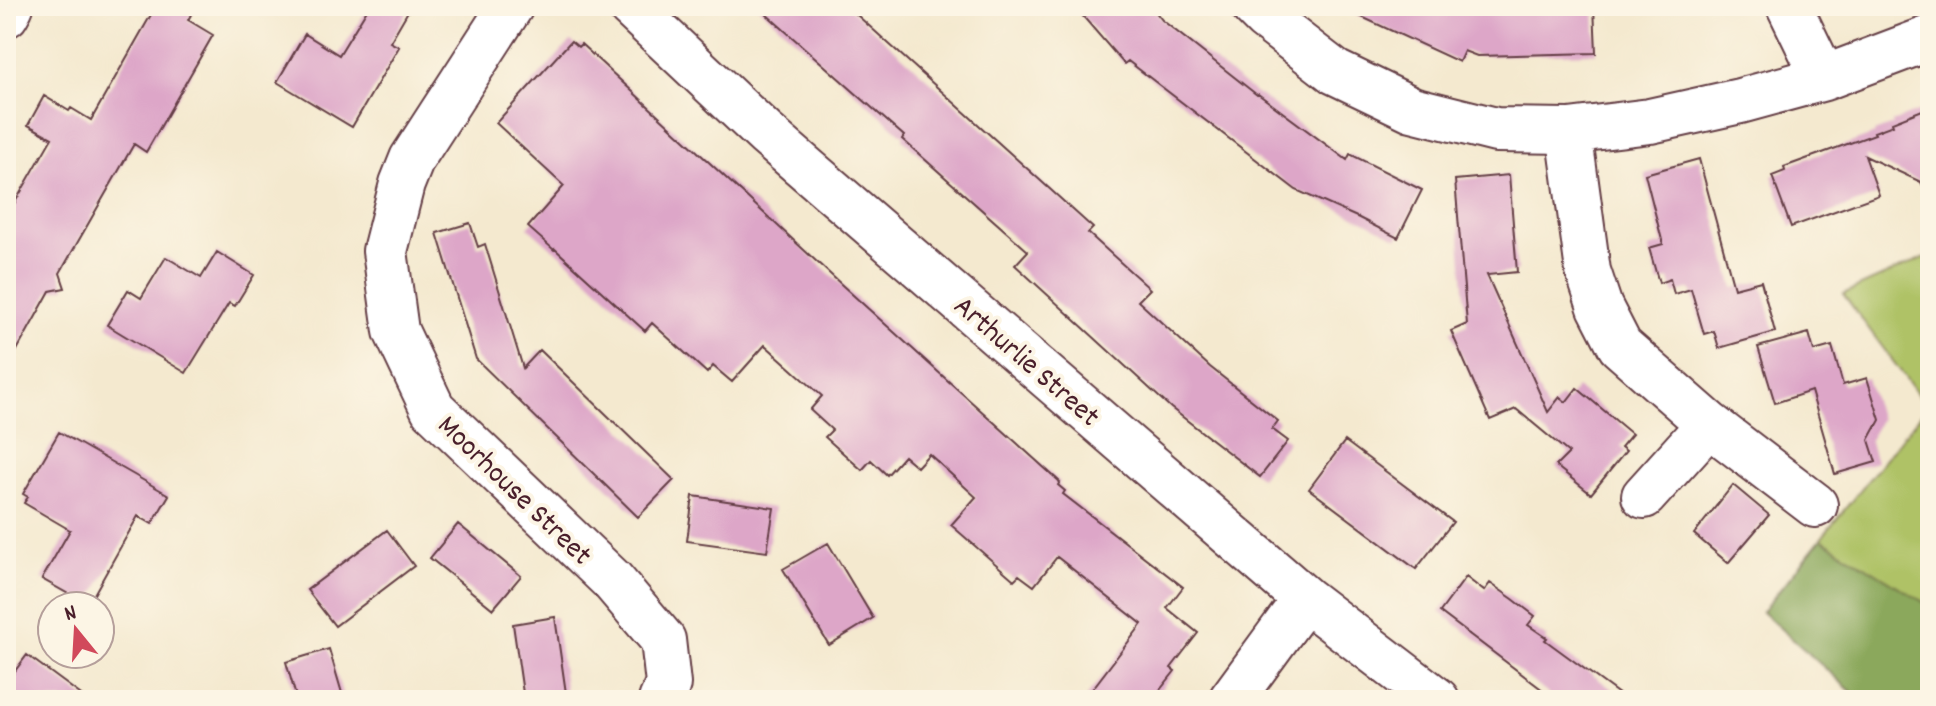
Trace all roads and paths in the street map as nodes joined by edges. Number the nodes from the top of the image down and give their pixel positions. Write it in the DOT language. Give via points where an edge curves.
graph roads {
  1 [pos="11,6"];
  2 [pos="511,6"];
  3 [pos="630,6"];
  4 [pos="1253,6"];
  5 [pos="1789,6"];
  6 [pos="6,15"];
  7 [pos="1930,38"];
  8 [pos="1824,78"];
  9 [pos="1569,131"];
  10 [pos="1709,424"];
  11 [pos="1644,496"];
  12 [pos="1815,505"];
  13 [pos="1305,599"];
  14 [pos="661,700"];
  15 [pos="1231,700"];
  16 [pos="1437,700"];
  1 -- 6 [label="street"];
  2 -- 14 [label="street, Moorhouse Street" via="412,159 402,184 385,251 396,331 433,409 612,580 663,640 668,684"];
  3 -- 13 [label="street, Arthurlie Street" via="766,134"];
  4 -- 9 [label="street" via="1335,72 1412,109 1496,130"];
  5 -- 8 [label="street"];
  7 -- 8 [label="street"];
  8 -- 9 [label="street" via="1650,121"];
  9 -- 10 [label="street" via="1588,271 1600,307 1620,346"];
  10 -- 11 [label="street"];
  10 -- 12 [label="street"];
  13 -- 15 [label="street"];
  13 -- 16 [label="street, Arthurlie Street"];
}
